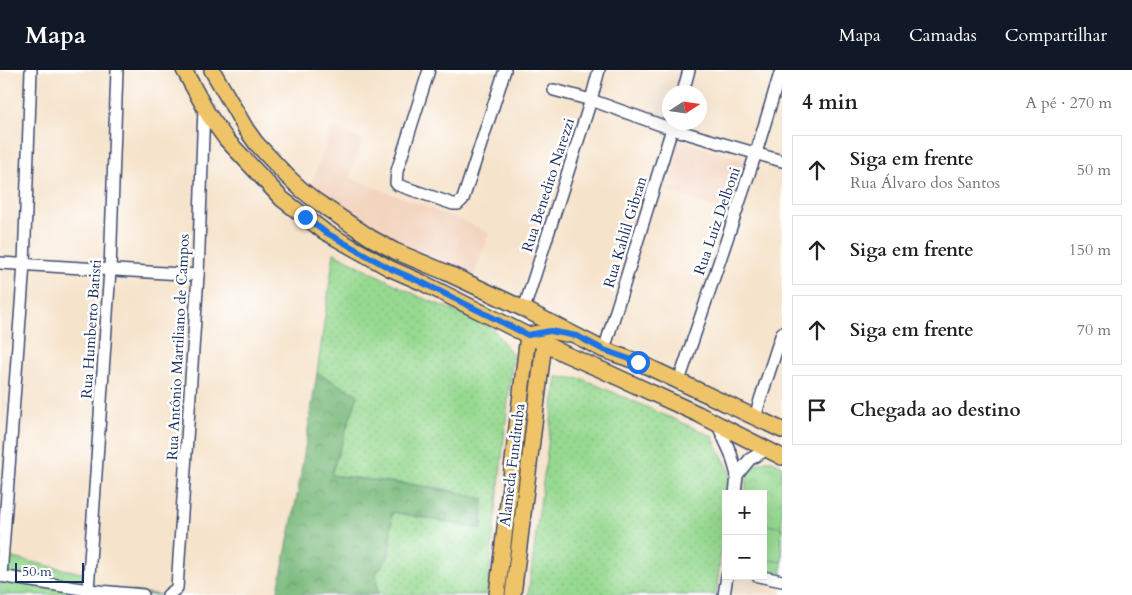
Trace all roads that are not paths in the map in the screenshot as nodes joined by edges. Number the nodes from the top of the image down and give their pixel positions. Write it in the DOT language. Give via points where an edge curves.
graph roads {
  1 [pos="31,70"];
  2 [pos="117,70"];
  3 [pos="184,70"];
  4 [pos="212,70"];
  5 [pos="429,70"];
  6 [pos="505,70"];
  7 [pos="599,70"];
  8 [pos="689,70"];
  9 [pos="781,70"];
  10 [pos="685,85"];
  11 [pos="554,90"];
  12 [pos="591,100"];
  13 [pos="204,107"];
  14 [pos="662,123"];
  15 [pos="672,130"];
  16 [pos="685,130"];
  17 [pos="756,153"];
  18 [pos="782,161"];
  19 [pos="396,250"];
  20 [pos="0,263"];
  21 [pos="24,264"];
  22 [pos="389,268"];
  23 [pos="110,270"];
  24 [pos="198,276"];
  25 [pos="519,306"];
  26 [pos="510,326"];
  27 [pos="782,333"];
  28 [pos="577,336"];
  29 [pos="537,337"];
  30 [pos="604,350"];
  31 [pos="565,354"];
  32 [pos="539,379"];
  33 [pos="679,381"];
  34 [pos="522,386"];
  35 [pos="755,418"];
  36 [pos="717,424"];
  37 [pos="782,430"];
  38 [pos="768,450"];
  39 [pos="782,457"];
  40 [pos="736,475"];
  41 [pos="735,490"];
  42 [pos="1,576"];
  43 [pos="767,578"];
  44 [pos="726,580"];
  45 [pos="782,580"];
  46 [pos="88,590"];
  47 [pos="173,591"];
  48 [pos="143,595"];
  49 [pos="497,595"];
  50 [pos="513,595"];
  51 [pos="724,595"];
  1 -- 21 [label="street"];
  2 -- 23 [label="street, Rua Humberto Batisti"];
  3 -- 13 [label="main road"];
  4 -- 19 [label="main road" via="246,129 287,176 316,201 371,238"];
  5 -- 6 [label="street" via="396,182 453,204 463,199"];
  7 -- 12 [label="street, Rua Benedito Narezzi"];
  8 -- 10 [label="street"];
  9 -- 17 [label="street, Rua Luiz Delboni"];
  11 -- 12 [label="street"];
  12 -- 14 [label="street"];
  12 -- 25 [label="street, Rua Benedito Narezzi"];
  13 -- 22 [label="main road" via="226,139 282,200 325,232"];
  13 -- 24 [label="street, Rua Antônio Martiliano de Campos"];
  15 -- 30 [label="street, Rua Kahlil Gibran"];
  16 -- 17 [label="street"];
  17 -- 18 [label="street"];
  17 -- 33 [label="street, Rua Luiz Delboni"];
  19 -- 22 [label="main road"];
  19 -- 25 [label="main road"];
  20 -- 21 [label="street"];
  21 -- 23 [label="street"];
  21 -- 42 [label="street"];
  22 -- 26 [label="main road"];
  23 -- 24 [label="street"];
  23 -- 46 [label="street, Rua Humberto Batisti"];
  24 -- 47 [label="street, Rua Antônio Martiliano de Campos"];
  25 -- 28 [label="main road"];
  25 -- 29 [label="main road"];
  26 -- 29 [label="main road"];
  26 -- 34 [label="main road" via="521,350"];
  27 -- 35 [label="street"];
  28 -- 29 [label="main road" via="550,331"];
  28 -- 30 [label="main road"];
  29 -- 31 [label="main road"];
  29 -- 32 [label="main road, Alameda Fundituba"];
  29 -- 34 [label="main road, Alameda Fundituba"];
  30 -- 33 [label="main road"];
  31 -- 32 [label="main road" via="548,365"];
  31 -- 36 [label="main road"];
  32 -- 50 [label="main road, Alameda Fundituba"];
  33 -- 35 [label="main road"];
  34 -- 49 [label="main road, Alameda Fundituba"];
  35 -- 37 [label="main road"];
  36 -- 38 [label="main road"];
  36 -- 40 [label="street" via="731,454"];
  38 -- 39 [label="main road"];
  38 -- 40 [label="street" via="750,459"];
  40 -- 41 [label="street"];
  42 -- 46 [label="street"];
  43 -- 45 [label="street"];
  44 -- 51 [label="street"];
  46 -- 48 [label="street"];
}
